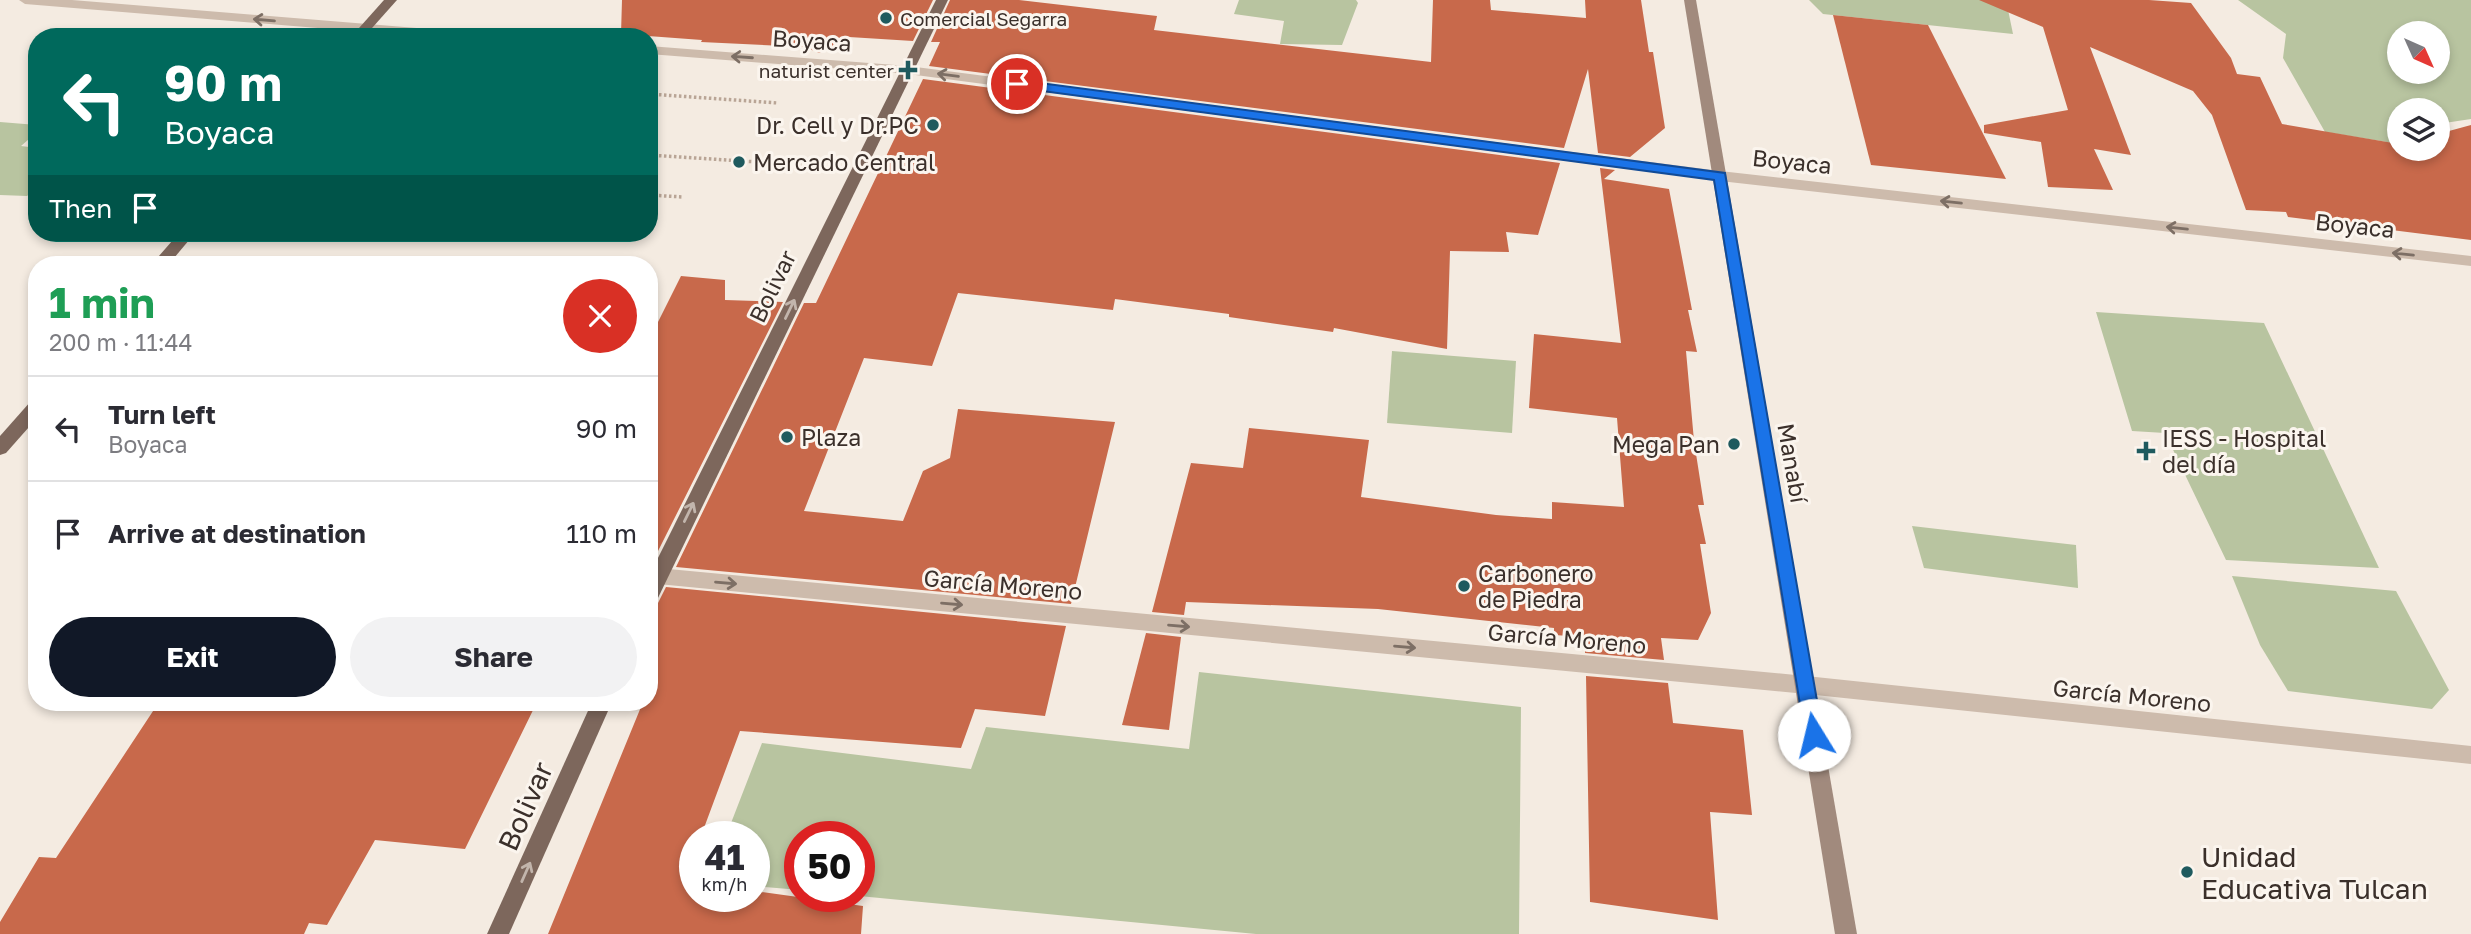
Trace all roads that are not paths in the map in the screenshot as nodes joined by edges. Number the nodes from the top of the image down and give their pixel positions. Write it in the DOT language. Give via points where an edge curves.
graph roads {
  1 [pos="25,0"];
  2 [pos="391,0"];
  3 [pos="942,0"];
  4 [pos="1690,0"];
  5 [pos="319,28"];
  6 [pos="365,28"];
  7 [pos="658,51"];
  8 [pos="908,70"];
  9 [pos="1720,176"];
  10 [pos="179,242"];
  11 [pos="167,256"];
  12 [pos="2471,261"];
  13 [pos="28,416"];
  14 [pos="0,448"];
  15 [pos="658,576"];
  16 [pos="1806,685"];
  17 [pos="598,711"];
  18 [pos="2471,755"];
  19 [pos="498,934"];
  20 [pos="1846,934"];
  5 -- 1 [label="street, one-way"];
  2 -- 6 [label="main road"];
  3 -- 8 [label="main road, Bolivar"];
  4 -- 9 [label="main road, Manabí"];
  8 -- 7 [label="street, Boyaca, one-way"];
  9 -- 8 [label="street, Boyaca, one-way"];
  15 -- 8 [label="main road, Bolivar, one-way"];
  12 -- 9 [label="street, Boyaca, one-way"];
  9 -- 16 [label="main road, Manabí"];
  10 -- 11 [label="main road"];
  13 -- 14 [label="main road"];
  15 -- 16 [label="street, García Moreno, one-way"];
  16 -- 18 [label="street, García Moreno"];
  16 -- 20 [label="main road, Manabí"];
  19 -- 17 [label="main road, Bolivar, one-way"];
}
